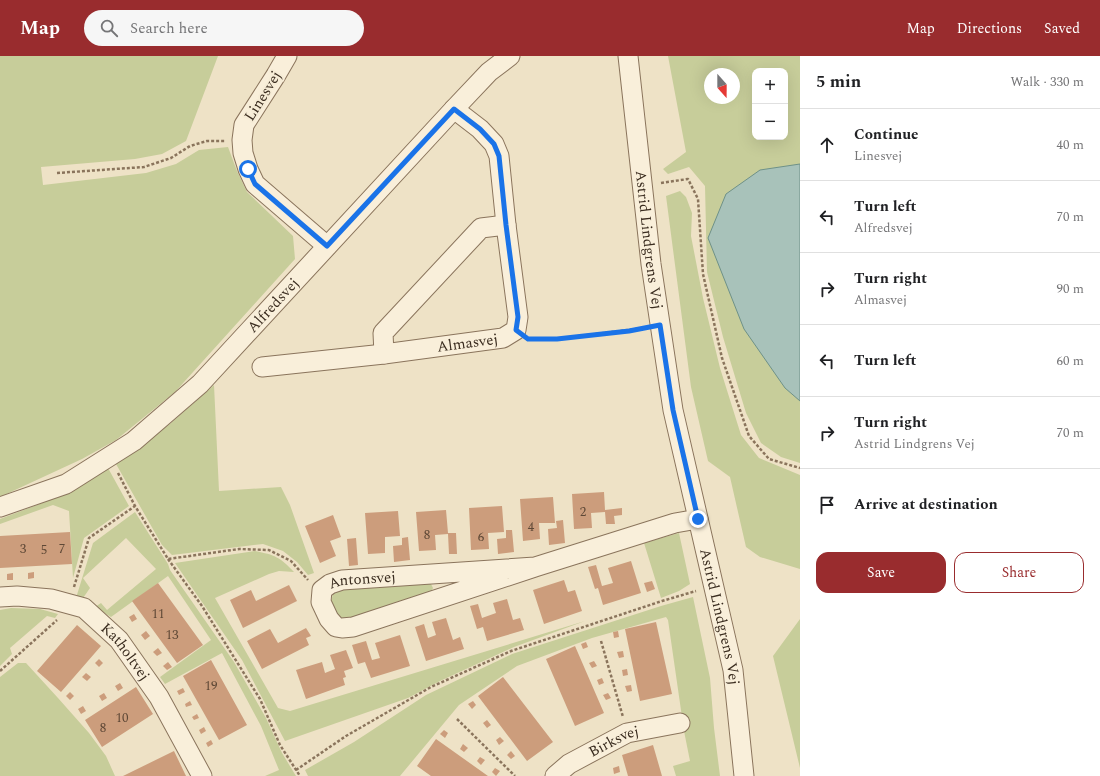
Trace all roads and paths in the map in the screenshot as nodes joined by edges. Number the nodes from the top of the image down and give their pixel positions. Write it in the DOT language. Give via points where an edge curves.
graph roads {
  1 [pos="287,56"];
  2 [pos="510,56"];
  3 [pos="628,56"];
  4 [pos="454,109"];
  5 [pos="242,140"];
  6 [pos="57,173"];
  7 [pos="642,186"];
  8 [pos="506,225"];
  9 [pos="327,246"];
  10 [pos="660,325"];
  11 [pos="516,330"];
  12 [pos="384,354"];
  13 [pos="262,367"];
  14 [pos="109,456"];
  15 [pos="800,468"];
  16 [pos="0,507"];
  17 [pos="698,519"];
  18 [pos="168,559"];
  19 [pos="535,567"];
  20 [pos="322,590"];
  21 [pos="696,591"];
  22 [pos="0,597"];
  23 [pos="601,642"];
  24 [pos="457,719"];
  25 [pos="680,723"];
  26 [pos="627,733"];
  27 [pos="296,770"];
  28 [pos="202,776"];
  29 [pos="300,776"];
  30 [pos="516,776"];
  31 [pos="554,776"];
  32 [pos="744,776"];
  1 -- 5 [label="street, Linesvej" via="244,125"];
  2 -- 4 [label="street, Alfredsvej" via="489,72"];
  3 -- 7 [label="street, Astrid Lindgrens Vej"];
  4 -- 8 [label="street, Almasvej" via="480,129 494,144 499,156"];
  4 -- 9 [label="street, Alfredsvej"];
  5 -- 6 [label="path" via="206,141 190,146 171,158 144,167"];
  5 -- 9 [label="street, Linesvej" via="243,153 255,184"];
  7 -- 10 [label="street, Astrid Lindgrens Vej"];
  7 -- 15 [label="path" via="688,179 698,198 703,274 721,350 748,436 769,459"];
  8 -- 11 [label="street, Almasvej" via="518,317"];
  8 -- 12 [label="street" via="482,228 384,333"];
  9 -- 14 [label="street, Alfredsvej" via="200,384 134,441"];
  10 -- 11 [label="path" via="557,339 528,339"];
  10 -- 17 [label="street, Astrid Lindgrens Vej" via="673,410"];
  11 -- 12 [label="street, Almasvej" via="503,338"];
  12 -- 13 [label="street, Almasvej"];
  14 -- 16 [label="street, Alfredsvej" via="66,484"];
  14 -- 18 [label="path" via="135,506"];
  17 -- 19 [label="street, Antonsvej" via="676,523"];
  17 -- 32 [label="street, Astrid Lindgrens Vej" via="733,670"];
  18 -- 20 [label="path" via="239,549 268,550 291,561 307,579"];
  18 -- 27 [label="path" via="202,606 260,699 280,745"];
  19 -- 20 [label="street, Antonsvej" via="342,580"];
  19 -- 20 [label="street, Antonsvej" via="366,623 342,628 336,627 329,619 321,602"];
  21 -- 27 [label="path" via="511,651 431,687 346,736"];
  22 -- 28 [label="street, Katholtvej" via="51,599 84,608 119,640 159,697"];
  23 -- 26 [label="path"];
  24 -- 30 [label="path"];
  25 -- 26 [label="street, Birksvej"];
  26 -- 31 [label="street, Birksvej" via="569,764"];
  27 -- 29 [label="path"];
}
